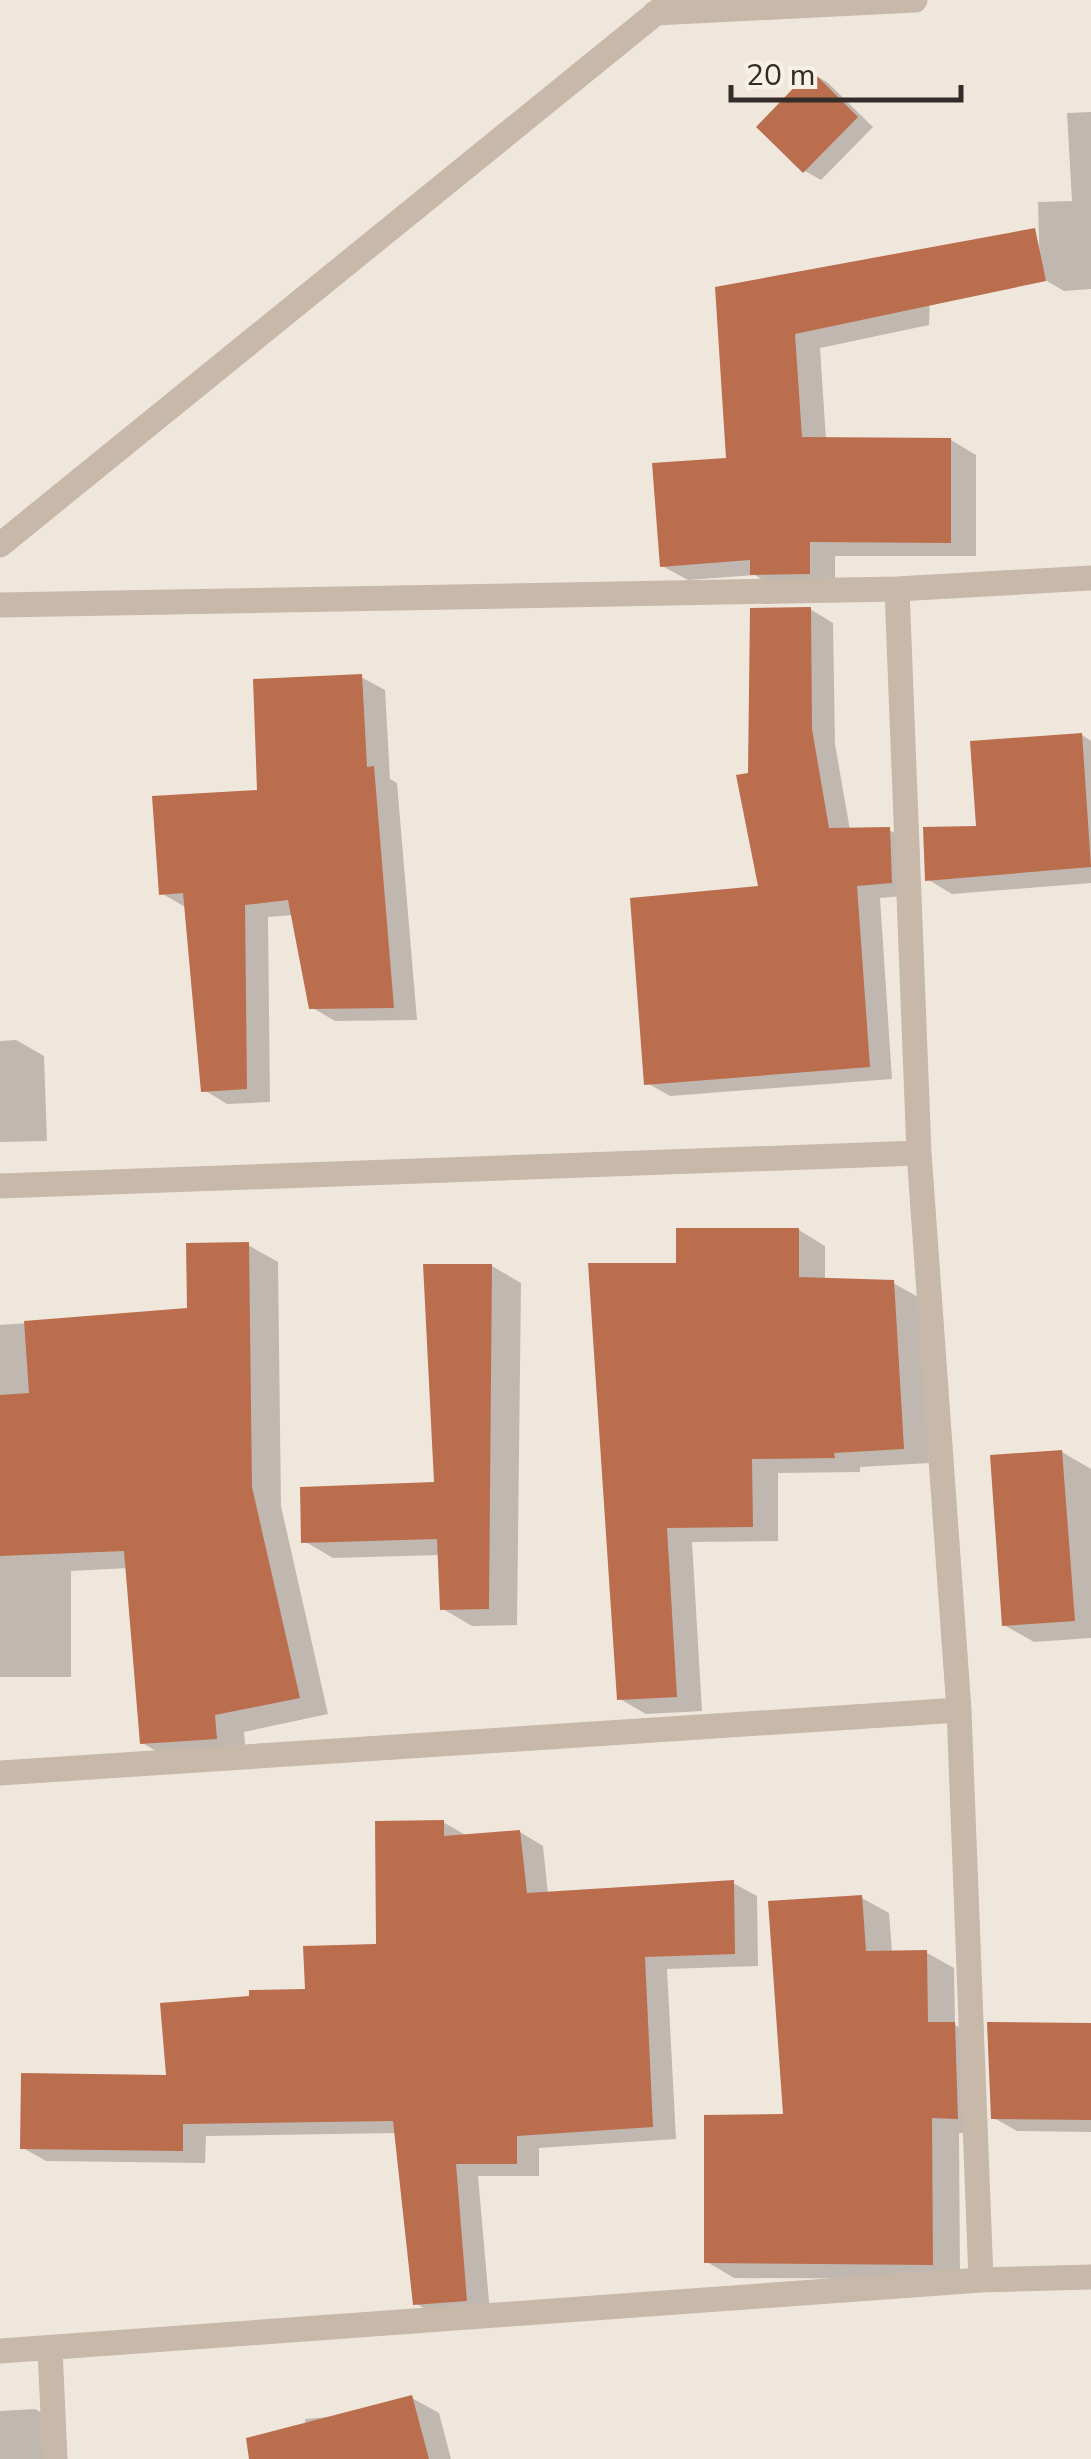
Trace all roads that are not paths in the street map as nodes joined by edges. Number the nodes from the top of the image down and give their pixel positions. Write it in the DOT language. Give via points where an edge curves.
graph roads {
  1 [pos="915,0"];
  2 [pos="664,7"];
  3 [pos="0,545"];
  4 [pos="1091,578"];
  5 [pos="897,589"];
  6 [pos="0,606"];
  7 [pos="920,1152"];
  8 [pos="0,1186"];
  9 [pos="959,1710"];
  10 [pos="0,1773"];
  11 [pos="1091,2277"];
  12 [pos="981,2280"];
  13 [pos="50,2348"];
  14 [pos="0,2351"];
  15 [pos="55,2459"];
  1 -- 2 [label="street"];
  2 -- 3 [label="street"];
  4 -- 5 [label="street"];
  5 -- 6 [label="street"];
  5 -- 7 [label="street"];
  7 -- 8 [label="street"];
  7 -- 9 [label="street"];
  9 -- 10 [label="street"];
  9 -- 12 [label="street"];
  11 -- 12 [label="street"];
  12 -- 13 [label="street"];
  13 -- 14 [label="street"];
  13 -- 15 [label="street"];
}
